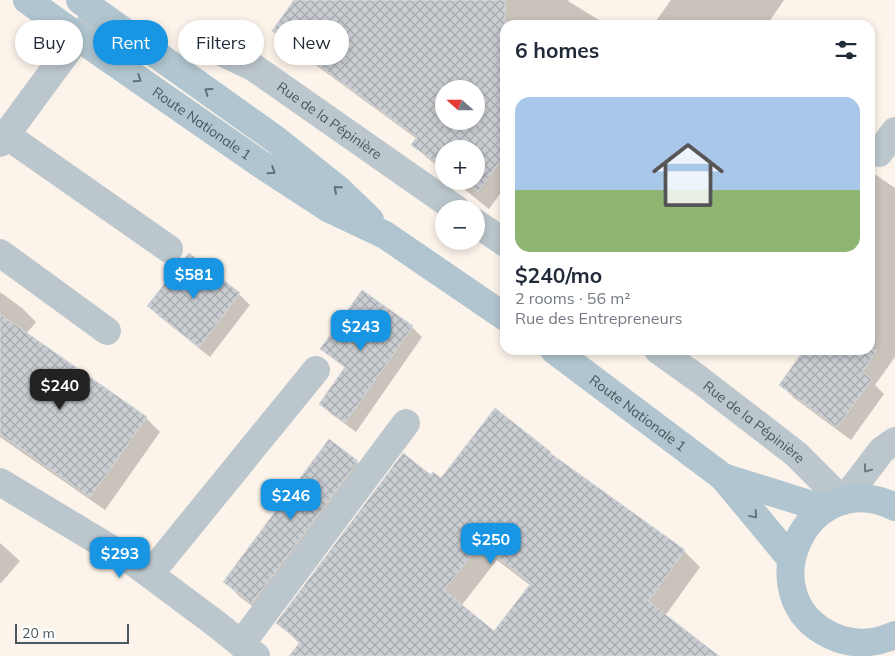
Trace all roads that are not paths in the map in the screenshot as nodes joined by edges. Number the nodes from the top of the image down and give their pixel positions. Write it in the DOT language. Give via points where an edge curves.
graph roads {
  1 [pos="27,0"];
  2 [pos="83,20"];
  3 [pos="53,65"];
  4 [pos="249,65"];
  5 [pos="895,131"];
  6 [pos="3,139"];
  7 [pos="879,154"];
  8 [pos="443,200"];
  9 [pos="485,229"];
  10 [pos="385,235"];
  11 [pos="500,240"];
  12 [pos="169,249"];
  13 [pos="0,253"];
  14 [pos="500,314"];
  15 [pos="107,331"];
  16 [pos="561,355"];
  17 [pos="665,355"];
  18 [pos="316,370"];
  19 [pos="406,423"];
  20 [pos="895,441"];
  21 [pos="723,477"];
  22 [pos="0,482"];
  23 [pos="834,505"];
  24 [pos="895,507"];
  25 [pos="791,559"];
  26 [pos="150,574"];
  27 [pos="890,641"];
  28 [pos="248,650"];
  1 -- 2 [label="main road, Route Nationale 1"];
  10 -- 2 [label="main road, Route Nationale 1, one-way" via="339,190 275,139"];
  2 -- 10 [label="main road, Route Nationale 1, one-way" via="262,164 328,208"];
  3 -- 6 [label="street"];
  4 -- 8 [label="street, Rue de la Pépinière"];
  5 -- 7 [label="street"];
  6 -- 12 [label="street"];
  9 -- 11 [label="street"];
  10 -- 14 [label="main road, Route Nationale 1"];
  13 -- 15 [label="street"];
  16 -- 21 [label="main road, Route Nationale 1"];
  17 -- 23 [label="street, Rue de la Pépinière" via="796,454"];
  18 -- 26 [label="street"];
  19 -- 28 [label="street"];
  20 -- 23 [label="street, one-way" via="882,450"];
  21 -- 23 [label="main road, Route Nationale 1"];
  21 -- 25 [label="main road, Route Nationale 1, one-way"];
  22 -- 26 [label="street"];
  23 -- 24 [label="main road, Route Nationale 1" via="864,498 884,501"];
  23 -- 25 [label="main road" via="808,522"];
  25 -- 27 [label="main road" via="791,580 796,600 817,627 841,640 861,644"];
  26 -- 28 [label="street"];
}
